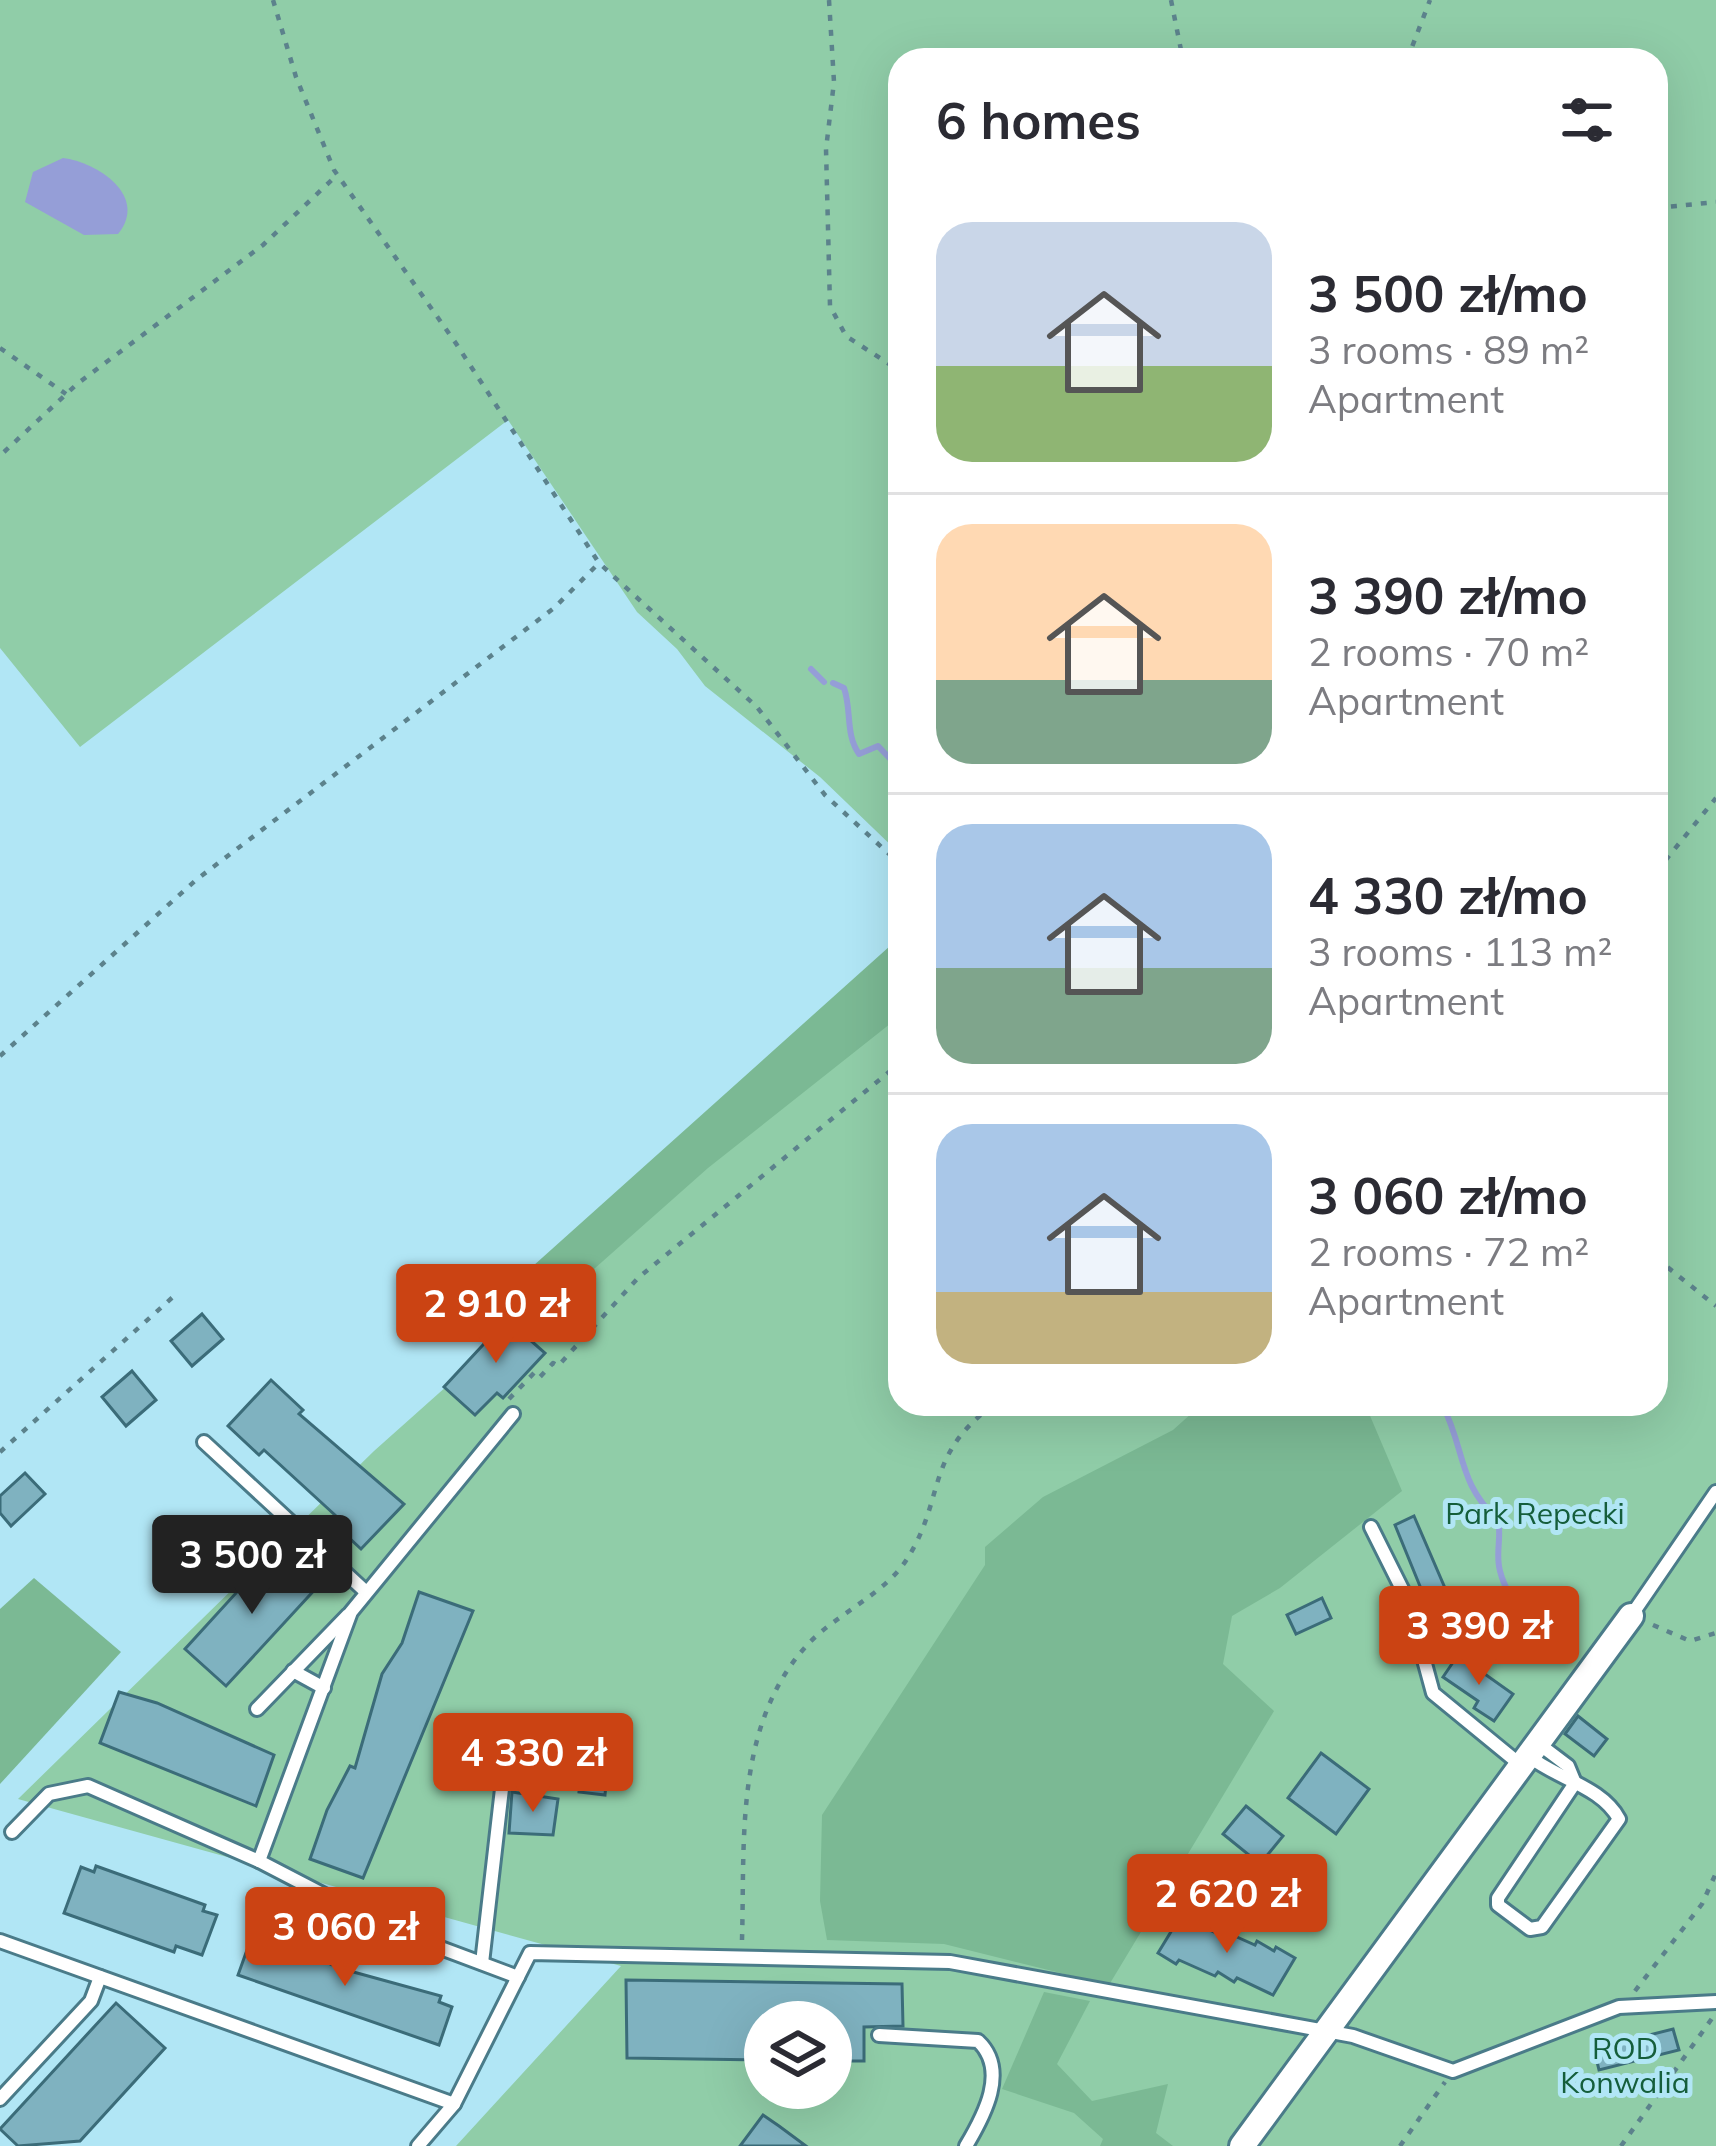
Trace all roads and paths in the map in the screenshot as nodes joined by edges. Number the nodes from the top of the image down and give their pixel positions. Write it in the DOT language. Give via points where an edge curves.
graph roads {
  1 [pos="272,0"];
  2 [pos="829,0"];
  3 [pos="1171,0"];
  4 [pos="1430,0"];
  5 [pos="1181,48"];
  6 [pos="1412,48"];
  7 [pos="337,175"];
  8 [pos="1716,202"];
  9 [pos="1668,207"];
  10 [pos="0,348"];
  11 [pos="888,363"];
  12 [pos="65,394"];
  13 [pos="4,452"];
  14 [pos="598,563"];
  15 [pos="1716,798"];
  16 [pos="888,853"];
  17 [pos="1668,857"];
  18 [pos="0,1057"];
  19 [pos="888,1073"];
  20 [pos="1668,1268"];
  21 [pos="174,1296"];
  22 [pos="1716,1306"];
  23 [pos="513,1414"];
  24 [pos="978,1416"];
  25 [pos="204,1442"];
  26 [pos="0,1452"];
  27 [pos="1716,1492"];
  28 [pos="1371,1527"];
  29 [pos="365,1592"];
  30 [pos="351,1612"];
  31 [pos="1631,1616"];
  32 [pos="1716,1633"];
  33 [pos="293,1671"];
  34 [pos="325,1688"];
  35 [pos="256,1709"];
  36 [pos="1531,1756"];
  37 [pos="565,1764"];
  38 [pos="1575,1784"];
  39 [pos="12,1832"];
  40 [pos="259,1861"];
  41 [pos="1716,1873"];
  42 [pos="0,1941"];
  43 [pos="741,1958"];
  44 [pos="482,1963"];
  45 [pos="100,1977"];
  46 [pos="518,1977"];
  47 [pos="1716,2002"];
  48 [pos="1619,2007"];
  49 [pos="1716,2012"];
  50 [pos="1322,2034"];
  51 [pos="879,2035"];
  52 [pos="1454,2071"];
  53 [pos="0,2099"];
  54 [pos="454,2104"];
  55 [pos="418,2146"];
  56 [pos="966,2146"];
  57 [pos="1243,2146"];
  58 [pos="1400,2146"];
  59 [pos="1621,2146"];
  1 -- 7 [label="path"];
  2 -- 11 [label="path" via="830,306 846,336"];
  3 -- 5 [label="path"];
  4 -- 6 [label="path"];
  7 -- 12 [label="path" via="191,304"];
  7 -- 14 [label="path"];
  8 -- 9 [label="path"];
  10 -- 12 [label="path"];
  12 -- 13 [label="path"];
  14 -- 16 [label="path" via="757,707 825,795"];
  14 -- 18 [label="path" via="554,608 196,880"];
  15 -- 17 [label="path"];
  19 -- 23 [label="path" via="638,1278 558,1366 539,1378 534,1373 504,1404"];
  20 -- 22 [label="path"];
  21 -- 26 [label="path"];
  23 -- 29 [label="lane"];
  24 -- 43 [label="path" via="961,1428 907,1561 808,1644 769,1704 740,1839"];
  25 -- 29 [label="lane"];
  27 -- 31 [label="lane"];
  28 -- 36 [label="lane" via="1408,1601 1433,1693"];
  29 -- 30 [label="lane"];
  30 -- 33 [label="lane"];
  30 -- 34 [label="lane"];
  31 -- 32 [label="path" via="1690,1641"];
  31 -- 36 [label="street"];
  33 -- 34 [label="lane"];
  33 -- 35 [label="lane"];
  34 -- 40 [label="lane"];
  36 -- 38 [label="lane"];
  36 -- 50 [label="street"];
  37 -- 44 [label="lane" via="533,1761 502,1780"];
  38 -- 38 [label="lane" via="1498,1898 1530,1928 1542,1927 1619,1819 1611,1803"];
  39 -- 40 [label="lane" via="49,1794 88,1786"];
  40 -- 44 [label="lane" via="390,1929"];
  41 -- 48 [label="path" via="1662,1963"];
  42 -- 45 [label="lane"];
  43 -- 46 [label="lane" via="530,1953"];
  43 -- 50 [label="lane" via="950,1962"];
  44 -- 46 [label="lane"];
  45 -- 53 [label="lane" via="91,2001"];
  45 -- 54 [label="lane"];
  46 -- 54 [label="lane"];
  47 -- 48 [label="lane"];
  48 -- 52 [label="lane"];
  49 -- 59 [label="path"];
  50 -- 52 [label="lane" via="1353,2036"];
  50 -- 57 [label="street"];
  51 -- 56 [label="lane" via="978,2042 988,2050 994,2065 986,2115"];
  52 -- 58 [label="path"];
  54 -- 55 [label="lane"];
}
